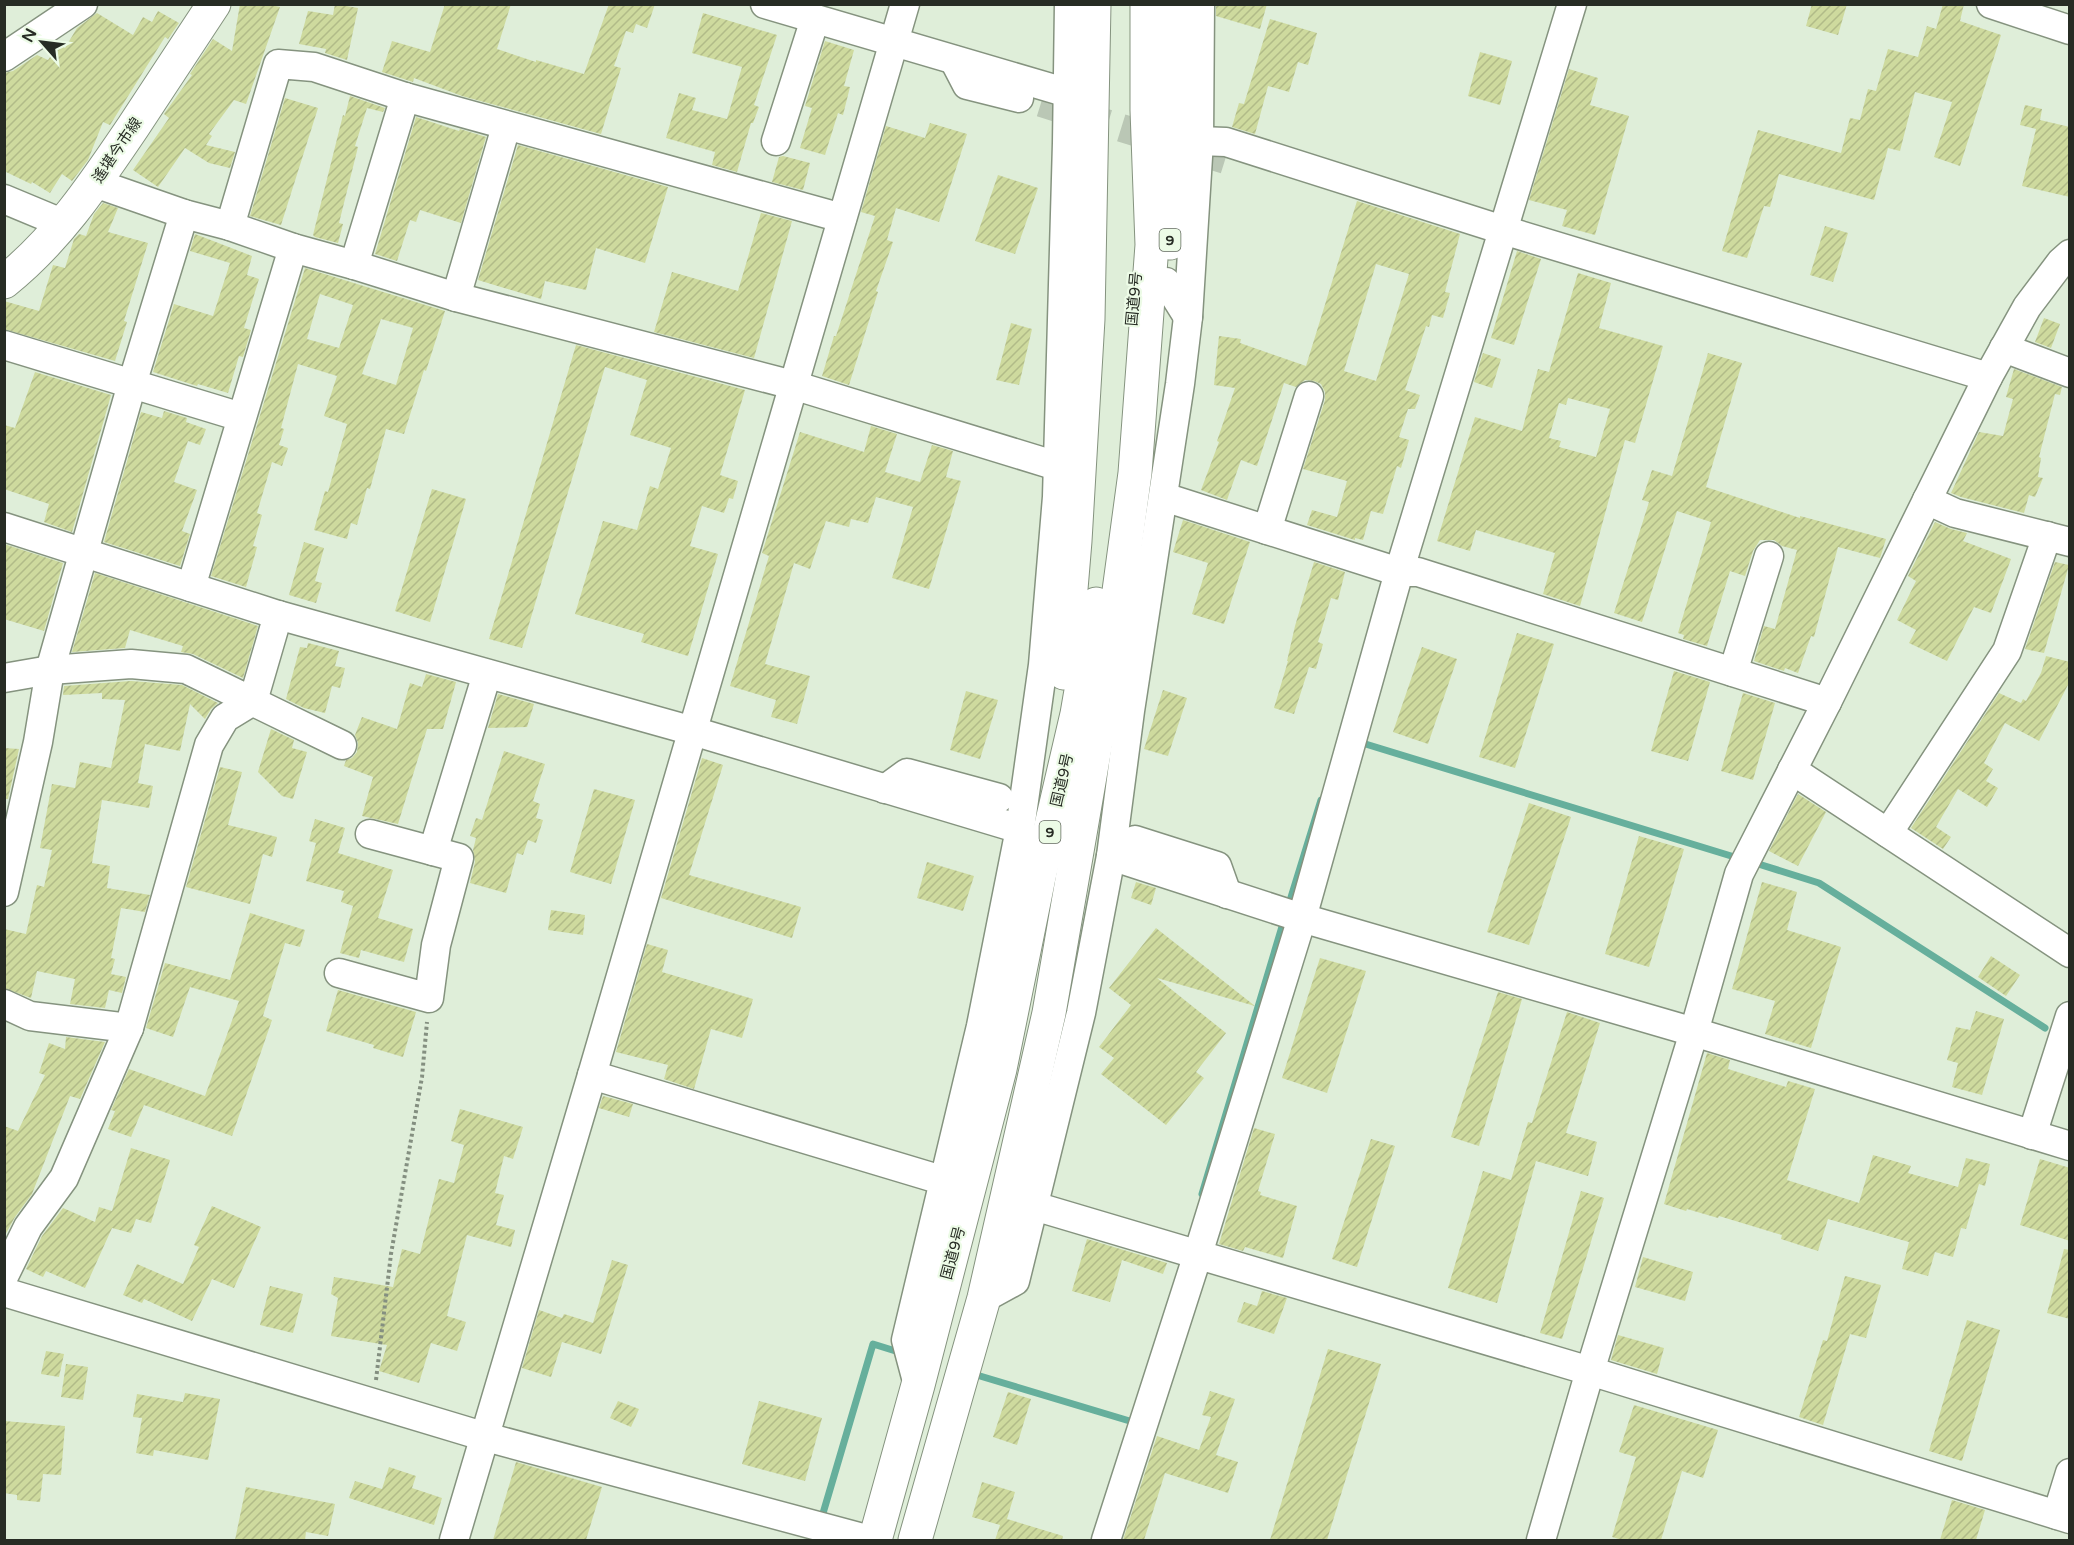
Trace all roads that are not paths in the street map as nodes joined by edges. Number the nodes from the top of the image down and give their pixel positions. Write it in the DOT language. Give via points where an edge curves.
graph roads {
  1 [pos="83,4"];
  2 [pos="214,4"];
  3 [pos="765,4"];
  4 [pos="905,4"];
  5 [pos="1069,4"];
  6 [pos="1094,4"];
  7 [pos="1147,4"];
  8 [pos="1176,4"];
  9 [pos="1200,4"];
  10 [pos="1572,4"];
  11 [pos="1991,4"];
  12 [pos="815,19"];
  13 [pos="2065,21"];
  14 [pos="894,42"];
  15 [pos="4,57"];
  16 [pos="954,60"];
  17 [pos="1068,93"];
  18 [pos="405,97"];
  19 [pos="1041,103"];
  20 [pos="1147,110"];
  21 [pos="503,137"];
  22 [pos="776,141"];
  23 [pos="1199,141"];
  24 [pos="1225,160"];
  25 [pos="1310,169"];
  26 [pos="95,183"];
  27 [pos="4,199"];
  28 [pos="184,214"];
  29 [pos="842,218"];
  30 [pos="64,225"];
  31 [pos="230,226"];
  32 [pos="1503,230"];
  33 [pos="292,248"];
  34 [pos="2070,254"];
  35 [pos="354,264"];
  36 [pos="4,282"];
  37 [pos="1166,282"];
  38 [pos="1063,286"];
  39 [pos="456,297"];
  40 [pos="1188,317"];
  41 [pos="1088,319"];
  42 [pos="4,345"];
  43 [pos="2004,348"];
  44 [pos="2070,373"];
  45 [pos="1988,377"];
  46 [pos="132,384"];
  47 [pos="793,385"];
  48 [pos="1309,396"];
  49 [pos="242,417"];
  50 [pos="1058,466"];
  51 [pos="1136,473"];
  52 [pos="1164,497"];
  53 [pos="1927,500"];
  54 [pos="4,526"];
  55 [pos="1267,530"];
  56 [pos="2058,539"];
  57 [pos="83,551"];
  58 [pos="1769,556"];
  59 [pos="1399,573"];
  60 [pos="191,587"];
  61 [pos="278,615"];
  62 [pos="50,670"];
  63 [pos="1108,672"];
  64 [pos="1733,672"];
  65 [pos="487,674"];
  66 [pos="4,678"];
  67 [pos="253,701"];
  68 [pos="1827,702"];
  69 [pos="1130,711"];
  70 [pos="693,731"];
  71 [pos="342,745"];
  72 [pos="1792,770"];
  73 [pos="896,781"];
  74 [pos="992,788"];
  75 [pos="1020,829"];
  76 [pos="1164,832"];
  77 [pos="1888,833"];
  78 [pos="370,834"];
  79 [pos="1135,840"];
  80 [pos="433,851"];
  81 [pos="1111,856"];
  82 [pos="1217,866"];
  83 [pos="1039,877"];
  84 [pos="4,892"];
  85 [pos="1227,894"];
  86 [pos="1302,918"];
  87 [pos="2070,953"];
  88 [pos="339,972"];
  89 [pos="4,1004"];
  90 [pos="1049,1013"];
  91 [pos="2070,1016"];
  92 [pos="981,1026"];
  93 [pos="129,1028"];
  94 [pos="1694,1032"];
  95 [pos="1070,1060"];
  96 [pos="1000,1069"];
  97 [pos="592,1075"];
  98 [pos="2032,1135"];
  99 [pos="2070,1146"];
  100 [pos="945,1181"];
  101 [pos="1034,1206"];
  102 [pos="1198,1254"];
  103 [pos="6,1293"];
  104 [pos="984,1298"];
  105 [pos="1590,1371"];
  106 [pos="918,1385"];
  107 [pos="486,1437"];
  108 [pos="2070,1473"];
  109 [pos="2063,1517"];
  110 [pos="454,1540"];
  111 [pos="870,1540"];
  112 [pos="875,1540"];
  113 [pos="915,1540"];
  114 [pos="1106,1540"];
  115 [pos="1541,1540"];
  1 -- 15 [label="street"];
  2 -- 26 [label="main road, 遙堪今市線"];
  3 -- 12 [label="street"];
  4 -- 14 [label="street"];
  5 -- 17 [label="street"];
  6 -- 41 [label="main road, 9"];
  7 -- 20 [label="main road, 国道9号 / 9"];
  8 -- 37 [label="main road, 9" via="1173,199"];
  9 -- 23 [label="street"];
  10 -- 32 [label="street"];
  11 -- 13 [label="street"];
  12 -- 14 [label="street"];
  12 -- 22 [label="street"];
  14 -- 16 [label="street"];
  14 -- 29 [label="street"];
  16 -- 17 [label="street"];
  16 -- 19 [label="street" via="967,85"];
  17 -- 38 [label="street"];
  18 -- 29 [label="street"];
  18 -- 31 [label="street" via="314,67 278,64"];
  18 -- 35 [label="street"];
  20 -- 51 [label="main road, 国道9号 / 9" via="1152,246"];
  20 -- 83 [label="main road, 国道9号 / 9" via="1134,313 1107,540 1077,714"];
  21 -- 39 [label="street"];
  23 -- 25 [label="street" via="1226,142"];
  23 -- 40 [label="street"];
  24 -- 25 [label="street" via="1289,180"];
  25 -- 32 [label="street"];
  26 -- 28 [label="street"];
  26 -- 30 [label="main road, 遙堪今市線"];
  27 -- 30 [label="street"];
  28 -- 31 [label="street"];
  28 -- 46 [label="street"];
  29 -- 47 [label="street"];
  30 -- 36 [label="main road, 遙堪今市線"];
  31 -- 33 [label="street"];
  32 -- 45 [label="street"];
  32 -- 59 [label="street"];
  33 -- 35 [label="street"];
  33 -- 49 [label="street"];
  34 -- 43 [label="street" via="2027,307"];
  35 -- 39 [label="street"];
  37 -- 40 [label="street"];
  37 -- 51 [label="main road, 9" via="1156,381"];
  38 -- 41 [label="street"];
  38 -- 50 [label="street"];
  39 -- 47 [label="street"];
  40 -- 52 [label="street"];
  41 -- 83 [label="main road, 9" via="1064,684"];
  42 -- 46 [label="street"];
  43 -- 44 [label="street"];
  43 -- 45 [label="street"];
  45 -- 53 [label="street"];
  46 -- 49 [label="street"];
  46 -- 57 [label="street"];
  47 -- 50 [label="street"];
  47 -- 70 [label="street"];
  48 -- 55 [label="street"];
  49 -- 60 [label="street"];
  50 -- 75 [label="street" via="1042,665"];
  51 -- 63 [label="main road, 国道9号 / 9"];
  52 -- 55 [label="street"];
  52 -- 69 [label="street"];
  53 -- 56 [label="street" via="1954,513"];
  53 -- 68 [label="street"];
  54 -- 57 [label="street"];
  55 -- 59 [label="street"];
  56 -- 77 [label="street" via="2007,651"];
  57 -- 60 [label="street"];
  57 -- 62 [label="street"];
  58 -- 64 [label="street"];
  59 -- 64 [label="street" via="1418,572"];
  59 -- 86 [label="street"];
  60 -- 61 [label="street"];
  61 -- 65 [label="street"];
  61 -- 67 [label="street"];
  62 -- 66 [label="street"];
  62 -- 67 [label="street" via="131,664 186,669"];
  62 -- 84 [label="street"];
  63 -- 69 [label="street"];
  63 -- 90 [label="main road, 国道9号 / 9"];
  64 -- 68 [label="street"];
  65 -- 70 [label="street"];
  65 -- 80 [label="street"];
  67 -- 71 [label="street"];
  67 -- 93 [label="street" via="225,718 209,745"];
  68 -- 72 [label="street"];
  69 -- 81 [label="street"];
  70 -- 73 [label="street"];
  70 -- 97 [label="street"];
  72 -- 77 [label="street"];
  72 -- 94 [label="street" via="1739,874"];
  73 -- 74 [label="street"];
  73 -- 75 [label="street"];
  75 -- 92 [label="street"];
  76 -- 82 [label="street" via="1212,845"];
  77 -- 87 [label="street"];
  78 -- 80 [label="street"];
  79 -- 82 [label="street"];
  80 -- 88 [label="street" via="459,858 436,945 429,998"];
  81 -- 85 [label="street"];
  81 -- 95 [label="street"];
  82 -- 85 [label="street"];
  83 -- 96 [label="main road, 国道9号 / 9"];
  85 -- 86 [label="street"];
  86 -- 94 [label="street"];
  86 -- 102 [label="street"];
  89 -- 93 [label="street" via="30,1016"];
  90 -- 95 [label="street"];
  90 -- 104 [label="main road, 国道9号 / 9"];
  91 -- 98 [label="street"];
  92 -- 96 [label="street"];
  92 -- 100 [label="street"];
  93 -- 103 [label="street" via="64,1178 28,1227"];
  94 -- 98 [label="street"];
  94 -- 105 [label="street"];
  95 -- 101 [label="street"];
  96 -- 106 [label="main road, 国道9号 / 9"];
  97 -- 100 [label="street"];
  97 -- 107 [label="street"];
  98 -- 99 [label="street"];
  100 -- 106 [label="street" via="906,1340"];
  101 -- 102 [label="street"];
  101 -- 104 [label="street" via="1015,1281"];
  102 -- 105 [label="street"];
  102 -- 114 [label="street"];
  103 -- 107 [label="street"];
  104 -- 113 [label="main road, 国道9号 / 9"];
  105 -- 109 [label="street"];
  105 -- 115 [label="street"];
  106 -- 112 [label="main road, 国道9号 / 9"];
  107 -- 110 [label="street"];
  107 -- 111 [label="street"];
  108 -- 109 [label="street"];
}
